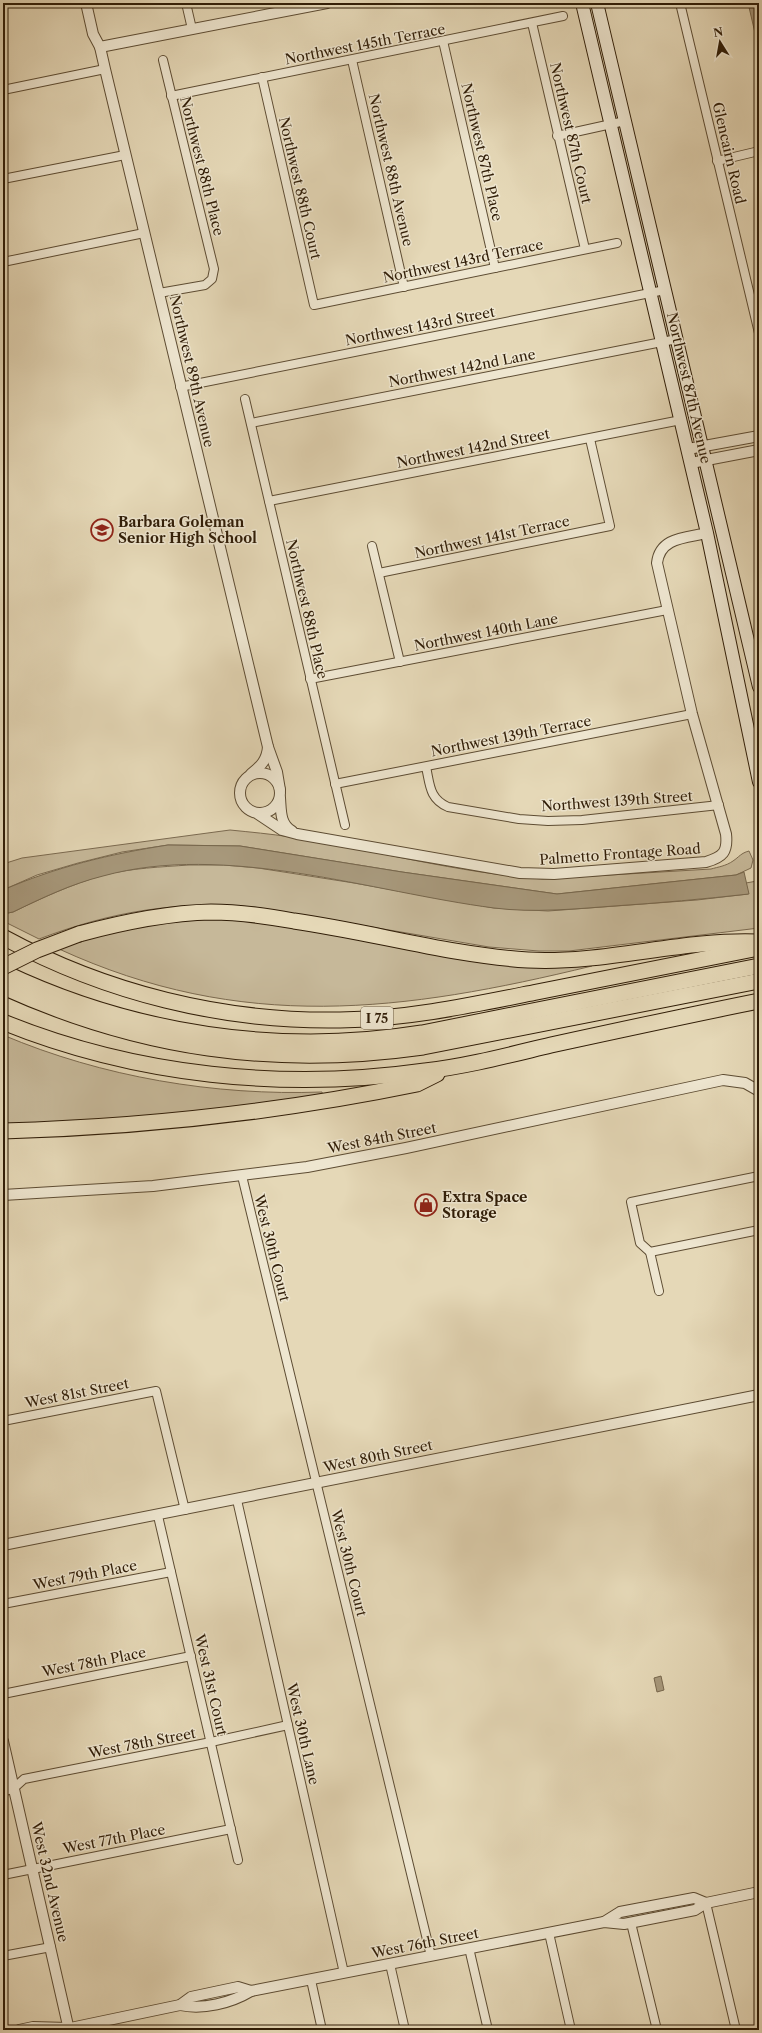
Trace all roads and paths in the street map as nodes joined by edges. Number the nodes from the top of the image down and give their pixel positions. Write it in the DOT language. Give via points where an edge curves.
graph roads {
  1 [pos="86,3"];
  2 [pos="186,3"];
  3 [pos="327,3"];
  4 [pos="582,3"];
  5 [pos="598,3"];
  6 [pos="680,3"];
  7 [pos="563,16"];
  8 [pos="532,22"];
  9 [pos="192,29"];
  10 [pos="444,41"];
  11 [pos="100,47"];
  12 [pos="163,60"];
  13 [pos="352,60"];
  14 [pos="105,69"];
  15 [pos="262,77"];
  16 [pos="3,90"];
  17 [pos="171,96"];
  18 [pos="625,120"];
  19 [pos="610,124"];
  20 [pos="558,136"];
  21 [pos="759,151"];
  22 [pos="125,155"];
  23 [pos="717,161"];
  24 [pos="3,178"];
  25 [pos="144,233"];
  26 [pos="617,243"];
  27 [pos="585,249"];
  28 [pos="3,262"];
  29 [pos="495,268"];
  30 [pos="404,287"];
  31 [pos="666,290"];
  32 [pos="159,293"];
  33 [pos="651,293"];
  34 [pos="314,305"];
  35 [pos="759,332"];
  36 [pos="677,339"];
  37 [pos="662,342"];
  38 [pos="180,387"];
  39 [pos="246,399"];
  40 [pos="681,420"];
  41 [pos="251,422"];
  42 [pos="759,436"];
  43 [pos="590,439"];
  44 [pos="703,447"];
  45 [pos="688,450"];
  46 [pos="759,450"];
  47 [pos="706,461"];
  48 [pos="691,463"];
  49 [pos="269,502"];
  50 [pos="707,533"];
  51 [pos="372,546"];
  52 [pos="379,573"];
  53 [pos="736,590"];
  54 [pos="667,610"];
  55 [pos="400,662"];
  56 [pos="310,680"];
  57 [pos="759,687"];
  58 [pos="692,714"];
  59 [pos="268,746"];
  60 [pos="426,766"];
  61 [pos="250,775"];
  62 [pos="759,782"];
  63 [pos="335,784"];
  64 [pos="280,794"];
  65 [pos="719,806"];
  66 [pos="258,814"];
  67 [pos="345,825"];
  68 [pos="297,834"];
  69 [pos="3,937"];
  70 [pos="759,942"];
  71 [pos="759,948"];
  72 [pos="759,966"];
  73 [pos="3,967"];
  74 [pos="3,972"];
  75 [pos="759,981"];
  76 [pos="3,987"];
  77 [pos="759,1001"];
  78 [pos="3,1022"];
  79 [pos="455,1067"];
  80 [pos="759,1091"];
  81 [pos="3,1131"];
  82 [pos="242,1176"];
  83 [pos="759,1176"];
  84 [pos="3,1195"];
  85 [pos="759,1230"];
  86 [pos="650,1252"];
  87 [pos="658,1291"];
  88 [pos="759,1396"];
  89 [pos="3,1420"];
  90 [pos="316,1483"];
  91 [pos="237,1500"];
  92 [pos="185,1510"];
  93 [pos="158,1516"];
  94 [pos="3,1545"];
  95 [pos="171,1572"];
  96 [pos="3,1604"];
  97 [pos="191,1656"];
  98 [pos="3,1694"];
  99 [pos="288,1725"];
  100 [pos="3,1741"];
  101 [pos="211,1742"];
  102 [pos="14,1788"];
  103 [pos="3,1792"];
  104 [pos="231,1829"];
  105 [pos="238,1860"];
  106 [pos="33,1869"];
  107 [pos="3,1875"];
  108 [pos="759,1892"];
  109 [pos="706,1903"];
  110 [pos="604,1922"];
  111 [pos="631,1923"];
  112 [pos="549,1932"];
  113 [pos="51,1947"];
  114 [pos="469,1948"];
  115 [pos="3,1956"];
  116 [pos="431,1956"];
  117 [pos="390,1964"];
  118 [pos="344,1973"];
  119 [pos="311,1980"];
  120 [pos="66,2029"];
  121 [pos="19,2030"];
  122 [pos="322,2030"];
  123 [pos="405,2030"];
  124 [pos="488,2030"];
  125 [pos="571,2030"];
  126 [pos="656,2030"];
  127 [pos="736,2030"];
  1 -- 11 [label="street, Northwest 89th Avenue" via="93,34"];
  2 -- 9 [label="street"];
  3 -- 9 [label="street"];
  4 -- 19 [label="main road, Northwest 87th Avenue"];
  5 -- 18 [label="main road, Northwest 87th Avenue"];
  6 -- 23 [label="street, Glencairn Road"];
  7 -- 8 [label="street, Northwest 145th Terrace"];
  8 -- 10 [label="street, Northwest 145th Terrace"];
  8 -- 20 [label="street, Northwest 87th Court"];
  9 -- 11 [label="street"];
  10 -- 13 [label="street, Northwest 145th Terrace"];
  10 -- 29 [label="street, Northwest 87th Place"];
  11 -- 14 [label="street, Northwest 89th Avenue"];
  12 -- 17 [label="street, Northwest 88th Place"];
  13 -- 15 [label="street, Northwest 145th Terrace"];
  13 -- 30 [label="street, Northwest 88th Avenue"];
  14 -- 16 [label="street"];
  14 -- 22 [label="street, Northwest 89th Avenue"];
  15 -- 17 [label="street, Northwest 145th Terrace"];
  15 -- 34 [label="street, Northwest 88th Court"];
  17 -- 32 [label="street, Northwest 88th Place" via="214,269 212,279 205,285"];
  18 -- 19 [label="street"];
  18 -- 31 [label="main road, Northwest 87th Avenue"];
  19 -- 20 [label="street"];
  19 -- 33 [label="main road, Northwest 87th Avenue"];
  20 -- 27 [label="street, Northwest 87th Court"];
  21 -- 23 [label="street"];
  22 -- 24 [label="street"];
  22 -- 25 [label="street, Northwest 89th Avenue"];
  23 -- 35 [label="street, Glencairn Road"];
  25 -- 28 [label="street"];
  25 -- 32 [label="street, Northwest 89th Avenue"];
  26 -- 27 [label="street, Northwest 143rd Terrace"];
  27 -- 29 [label="street, Northwest 143rd Terrace"];
  29 -- 30 [label="street, Northwest 143rd Terrace"];
  30 -- 34 [label="street, Northwest 143rd Terrace"];
  31 -- 33 [label="street, Northwest 143rd Street"];
  31 -- 36 [label="main road, Northwest 87th Avenue"];
  32 -- 38 [label="street, Northwest 89th Avenue"];
  33 -- 37 [label="main road, Northwest 87th Avenue"];
  33 -- 38 [label="street, Northwest 143rd Street"];
  36 -- 37 [label="street, Northwest 142nd Lane"];
  36 -- 44 [label="main road, Northwest 87th Avenue"];
  37 -- 40 [label="main road, Northwest 87th Avenue"];
  37 -- 41 [label="street, Northwest 142nd Lane"];
  38 -- 59 [label="street, Northwest 89th Avenue"];
  39 -- 41 [label="street, Northwest 88th Place"];
  40 -- 43 [label="street, Northwest 142nd Street"];
  40 -- 45 [label="main road, Northwest 87th Avenue"];
  41 -- 49 [label="street, Northwest 88th Place"];
  42 -- 44 [label="street"];
  43 -- 49 [label="street, Northwest 142nd Street"];
  43 -- 52 [label="street, Northwest 141st Terrace" via="610,526"];
  44 -- 45 [label="street"];
  44 -- 47 [label="main road, Northwest 87th Avenue"];
  45 -- 48 [label="main road, Northwest 87th Avenue"];
  46 -- 47 [label="street"];
  47 -- 48 [label="street"];
  47 -- 53 [label="main road, Northwest 87th Avenue"];
  48 -- 50 [label="main road, Northwest 87th Avenue"];
  49 -- 56 [label="street, Northwest 88th Place"];
  50 -- 53 [label="main road" via="718,545 726,571"];
  50 -- 54 [label="street, Palmetto Frontage Road" via="670,542 662,547 658,554 657,564"];
  50 -- 62 [label="main road, Northwest 87th Avenue"];
  51 -- 52 [label="street"];
  52 -- 55 [label="street"];
  53 -- 57 [label="main road, Northwest 87th Avenue"];
  54 -- 55 [label="street, Northwest 140th Lane"];
  54 -- 58 [label="street, Palmetto Frontage Road"];
  55 -- 56 [label="street, Northwest 140th Lane"];
  56 -- 63 [label="street, Northwest 88th Place"];
  58 -- 60 [label="street, Northwest 139th Terrace"];
  58 -- 65 [label="street, Palmetto Frontage Road"];
  59 -- 61 [label="street" via="268,755"];
  59 -- 64 [label="street, Northwest 89th Avenue" via="277,772"];
  60 -- 63 [label="street, Northwest 139th Terrace"];
  60 -- 65 [label="street, Northwest 139th Street" via="432,793 440,804 520,819 582,820"];
  61 -- 64 [label="street" via="269,775 274,779"];
  61 -- 66 [label="street" via="240,788 240,801 247,809"];
  63 -- 67 [label="street, Northwest 88th Place"];
  64 -- 66 [label="street" via="274,808"];
  64 -- 68 [label="street" via="282,821 287,828"];
  65 -- 68 [label="street, Palmetto Frontage Road" via="728,844 724,854 716,860 554,874 520,873"];
  66 -- 68 [label="street, Palmetto Frontage Road" via="282,830"];
  69 -- 71 [label="highway, I 75" via="77,972 157,998 230,1013 315,1020 424,1013"];
  70 -- 73 [label="highway, bridge" via="728,941 576,959 528,960 465,952 258,915 213,912 169,914 120,923 79,934 37,950"];
  72 -- 74 [label="highway" via="428,1032 332,1042 258,1041 159,1026 68,1000"];
  75 -- 76 [label="highway" via="423,1047 370,1054 318,1056 238,1052 162,1040 83,1020"];
  77 -- 79 [label="highway"];
  78 -- 79 [label="highway" via="49,1039 121,1059 220,1075 275,1079 349,1079"];
  79 -- 81 [label="highway" via="417,1084 290,1107 170,1121"];
  80 -- 82 [label="street, West 84th Street" via="737,1081 717,1081 385,1152"];
  82 -- 84 [label="street, West 84th Street" via="135,1188"];
  82 -- 90 [label="street, West 30th Court"];
  83 -- 86 [label="street" via="631,1202 640,1243"];
  85 -- 86 [label="street"];
  86 -- 87 [label="street"];
  88 -- 90 [label="street, West 80th Street"];
  89 -- 92 [label="street, West 81st Street" via="156,1391"];
  90 -- 91 [label="street, West 80th Street"];
  90 -- 116 [label="street, West 30th Court"];
  91 -- 92 [label="street, West 80th Street"];
  91 -- 99 [label="street, West 30th Lane"];
  92 -- 93 [label="street, West 80th Street"];
  93 -- 94 [label="street, West 80th Street"];
  93 -- 95 [label="street, West 31st Court"];
  95 -- 96 [label="street, West 79th Place"];
  95 -- 97 [label="street, West 31st Court"];
  97 -- 98 [label="street, West 78th Place"];
  97 -- 101 [label="street, West 31st Court"];
  99 -- 101 [label="street, West 78th Street"];
  99 -- 118 [label="street, West 30th Lane"];
  100 -- 102 [label="street, West 32nd Avenue"];
  101 -- 102 [label="street, West 78th Street" via="24,1779"];
  101 -- 104 [label="street, West 31st Court"];
  102 -- 103 [label="street, West 78th Street"];
  102 -- 106 [label="street, West 32nd Avenue"];
  104 -- 105 [label="street, West 31st Court"];
  104 -- 106 [label="street, West 77th Place"];
  106 -- 107 [label="street, West 77th Place"];
  106 -- 113 [label="street, West 32nd Avenue"];
  108 -- 109 [label="street, West 76th Street"];
  109 -- 110 [label="street, West 76th Street" via="694,1898 620,1912"];
  109 -- 111 [label="street, West 76th Street" via="695,1910"];
  109 -- 127 [label="street"];
  110 -- 111 [label="street, West 76th Street"];
  110 -- 112 [label="street, West 76th Street"];
  111 -- 126 [label="street"];
  112 -- 114 [label="street, West 76th Street"];
  112 -- 125 [label="street"];
  113 -- 115 [label="street"];
  113 -- 120 [label="street, West 32nd Avenue"];
  114 -- 116 [label="street, West 76th Street"];
  114 -- 124 [label="street"];
  116 -- 117 [label="street, West 76th Street"];
  117 -- 118 [label="street, West 76th Street"];
  117 -- 123 [label="street"];
  118 -- 119 [label="street, West 76th Street"];
  119 -- 120 [label="street, West 76th Street" via="251,1991 238,1987 191,1997 180,2005"];
  119 -- 122 [label="street"];
  120 -- 121 [label="street, West 76th Street" via="33,2027"];
}
